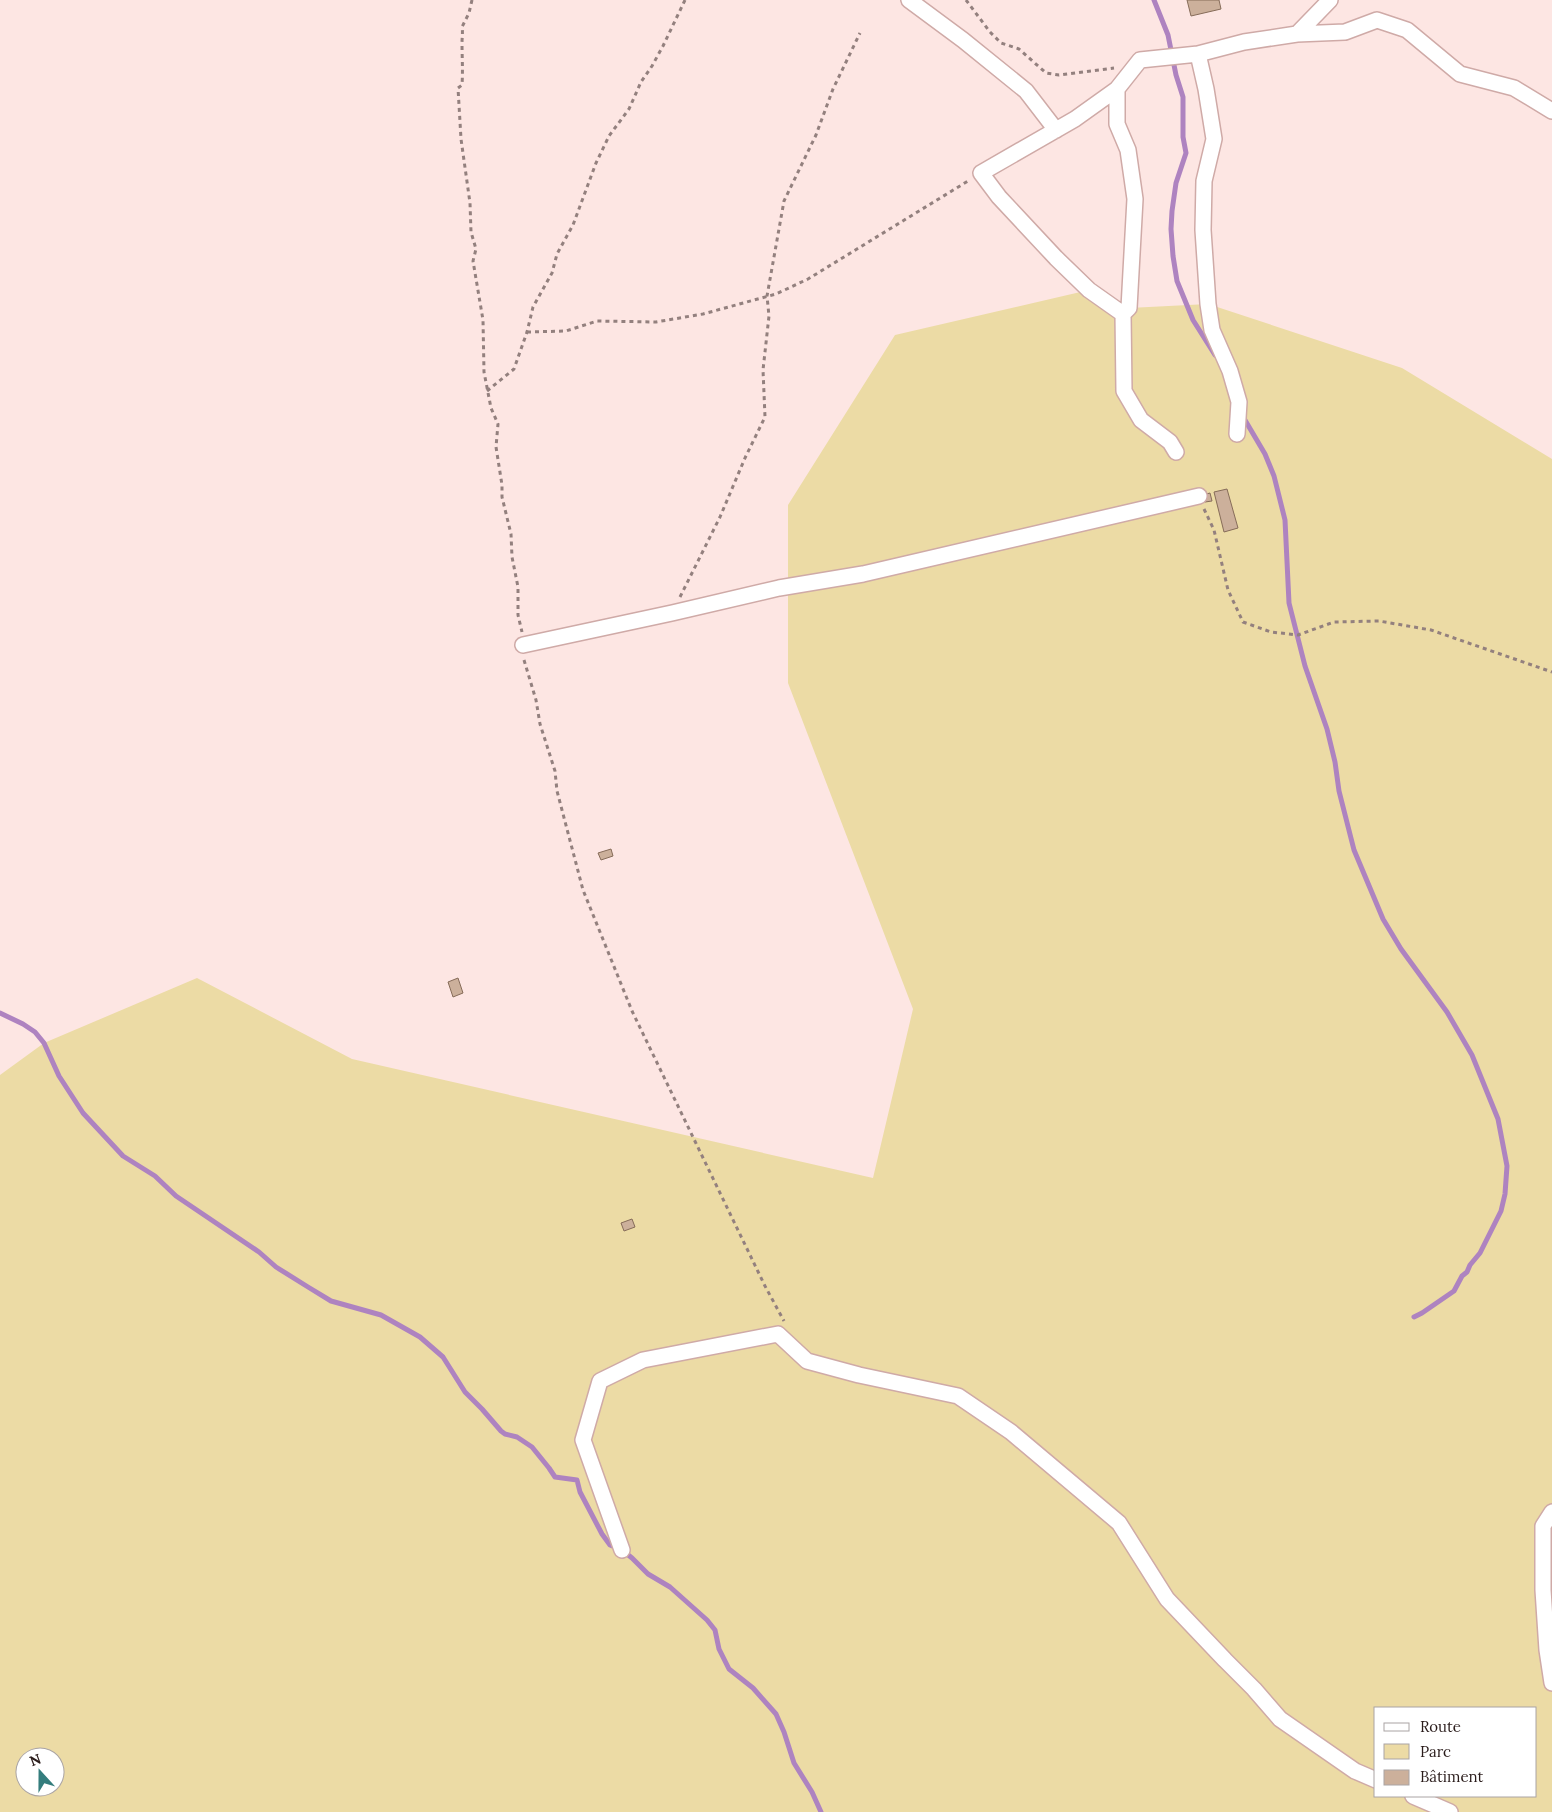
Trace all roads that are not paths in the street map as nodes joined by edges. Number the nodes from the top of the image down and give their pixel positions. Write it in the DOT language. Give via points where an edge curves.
graph roads {
  1 [pos="909,0"];
  2 [pos="1330,0"];
  3 [pos="1298,34"];
  4 [pos="1198,54"];
  5 [pos="1117,89"];
  6 [pos="1552,111"];
  7 [pos="1056,130"];
  8 [pos="1123,314"];
  9 [pos="1237,434"];
  10 [pos="1176,452"];
  11 [pos="1199,496"];
  12 [pos="523,645"];
  13 [pos="1552,1512"];
  14 [pos="622,1550"];
  15 [pos="1552,1683"];
  16 [pos="1374,1779"];
  17 [pos="1415,1797"];
  18 [pos="1450,1812"];
  1 -- 7 [label="street" via="1026,91"];
  2 -- 3 [label="street"];
  3 -- 4 [label="street" via="1244,42"];
  3 -- 6 [label="street" via="1345,32 1377,20 1407,30 1460,74 1514,88"];
  4 -- 5 [label="street" via="1140,60"];
  4 -- 9 [label="street" via="1214,139 1204,181 1203,230 1208,304 1212,330 1239,402"];
  5 -- 7 [label="street"];
  5 -- 8 [label="street" via="1117,124 1128,150 1135,199 1129,308"];
  7 -- 8 [label="street" via="980,174 1056,258 1089,290"];
  8 -- 10 [label="street" via="1124,391 1141,420 1170,442"];
  11 -- 12 [label="street" via="863,574 779,588"];
  13 -- 15 [label="street" via="1543,1526 1542,1590"];
  14 -- 16 [label="street" via="583,1440 600,1381 643,1360 778,1334 806,1361 958,1396 1011,1432 1120,1523 1167,1599 1280,1719 1355,1771"];
  17 -- 18 [label="street"];
}
